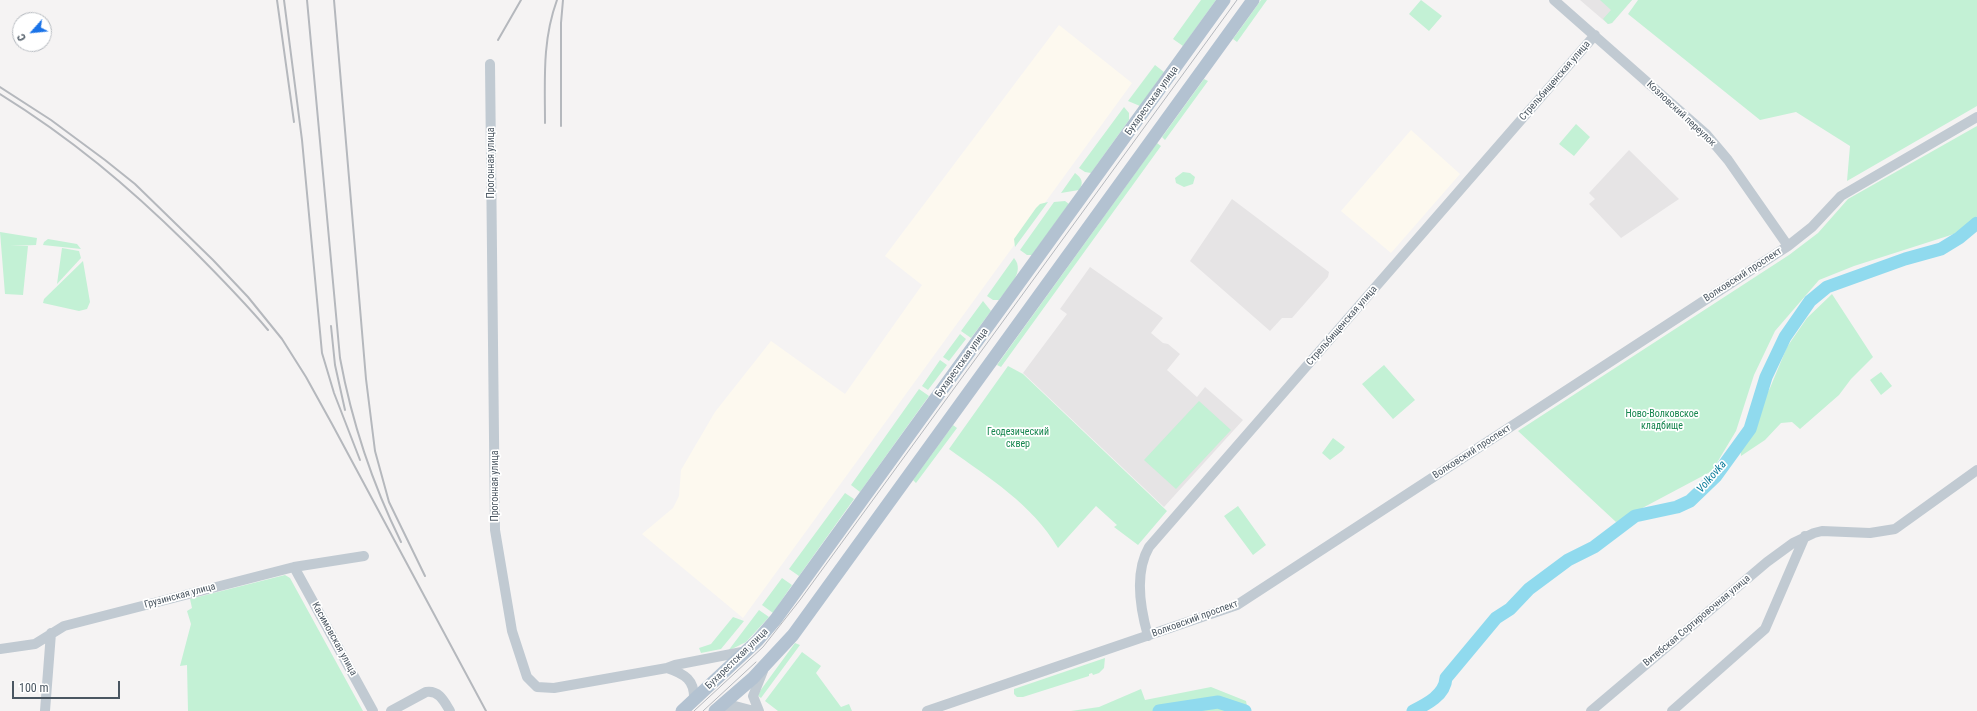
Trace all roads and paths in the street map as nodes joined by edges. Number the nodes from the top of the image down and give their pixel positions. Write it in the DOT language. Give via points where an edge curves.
graph roads {
  1 [pos="1224,0"];
  2 [pos="1253,0"];
  3 [pos="1554,0"];
  4 [pos="1595,35"];
  5 [pos="490,64"];
  6 [pos="1977,117"];
  7 [pos="1788,246"];
  8 [pos="1977,470"];
  9 [pos="1805,536"];
  10 [pos="364,556"];
  11 [pos="294,567"];
  12 [pos="51,633"];
  13 [pos="1148,636"];
  14 [pos="0,649"];
  15 [pos="746,651"];
  16 [pos="766,665"];
  17 [pos="667,668"];
  18 [pos="694,700"];
  19 [pos="716,710"];
  20 [pos="45,711"];
  21 [pos="373,711"];
  22 [pos="391,711"];
  23 [pos="450,711"];
  24 [pos="682,711"];
  25 [pos="754,711"];
  26 [pos="759,711"];
  27 [pos="927,711"];
  28 [pos="1591,711"];
  29 [pos="1672,711"];
  1 -- 15 [label="main road, Бухарестская улица" via="802,585 769,628"];
  2 -- 16 [label="main road" via="793,635"];
  3 -- 4 [label="street, Козловский переулок"];
  4 -- 7 [label="street, Козловский переулок" via="1715,144"];
  4 -- 13 [label="street, Стрельбищенская улица" via="1149,547 1139,589"];
  5 -- 17 [label="street, Прогонная улица" via="495,530 512,631 527,677 539,688 554,688"];
  6 -- 7 [label="street, Волковский проспект" via="1841,196 1812,227"];
  7 -- 13 [label="street, Волковский проспект" via="1242,602"];
  8 -- 9 [label="street, Витебская Сортировочная улица" via="1895,528 1870,532 1822,531"];
  9 -- 28 [label="street, Витебская Сортировочная улица" via="1777,554"];
  9 -- 29 [label="street" via="1765,629"];
  10 -- 11 [label="street, Грузинская улица"];
  11 -- 12 [label="street, Грузинская улица" via="64,626"];
  11 -- 21 [label="street, Касимовская улица"];
  12 -- 14 [label="street, Грузинская улица" via="35,644"];
  12 -- 20 [label="street"];
  13 -- 27 [label="street, Волковский проспект"];
  15 -- 17 [label="street, Прогонная улица"];
  15 -- 18 [label="main road, Бухарестская улица"];
  16 -- 19 [label="main road"];
  16 -- 26 [label="street" via="753,696"];
  17 -- 18 [label="street" via="680,672 690,681 694,689"];
  18 -- 24 [label="main road, Бухарестская улица"];
  19 -- 25 [label="street" via="735,706"];
  22 -- 23 [label="street" via="432,691 437,693"];
}
